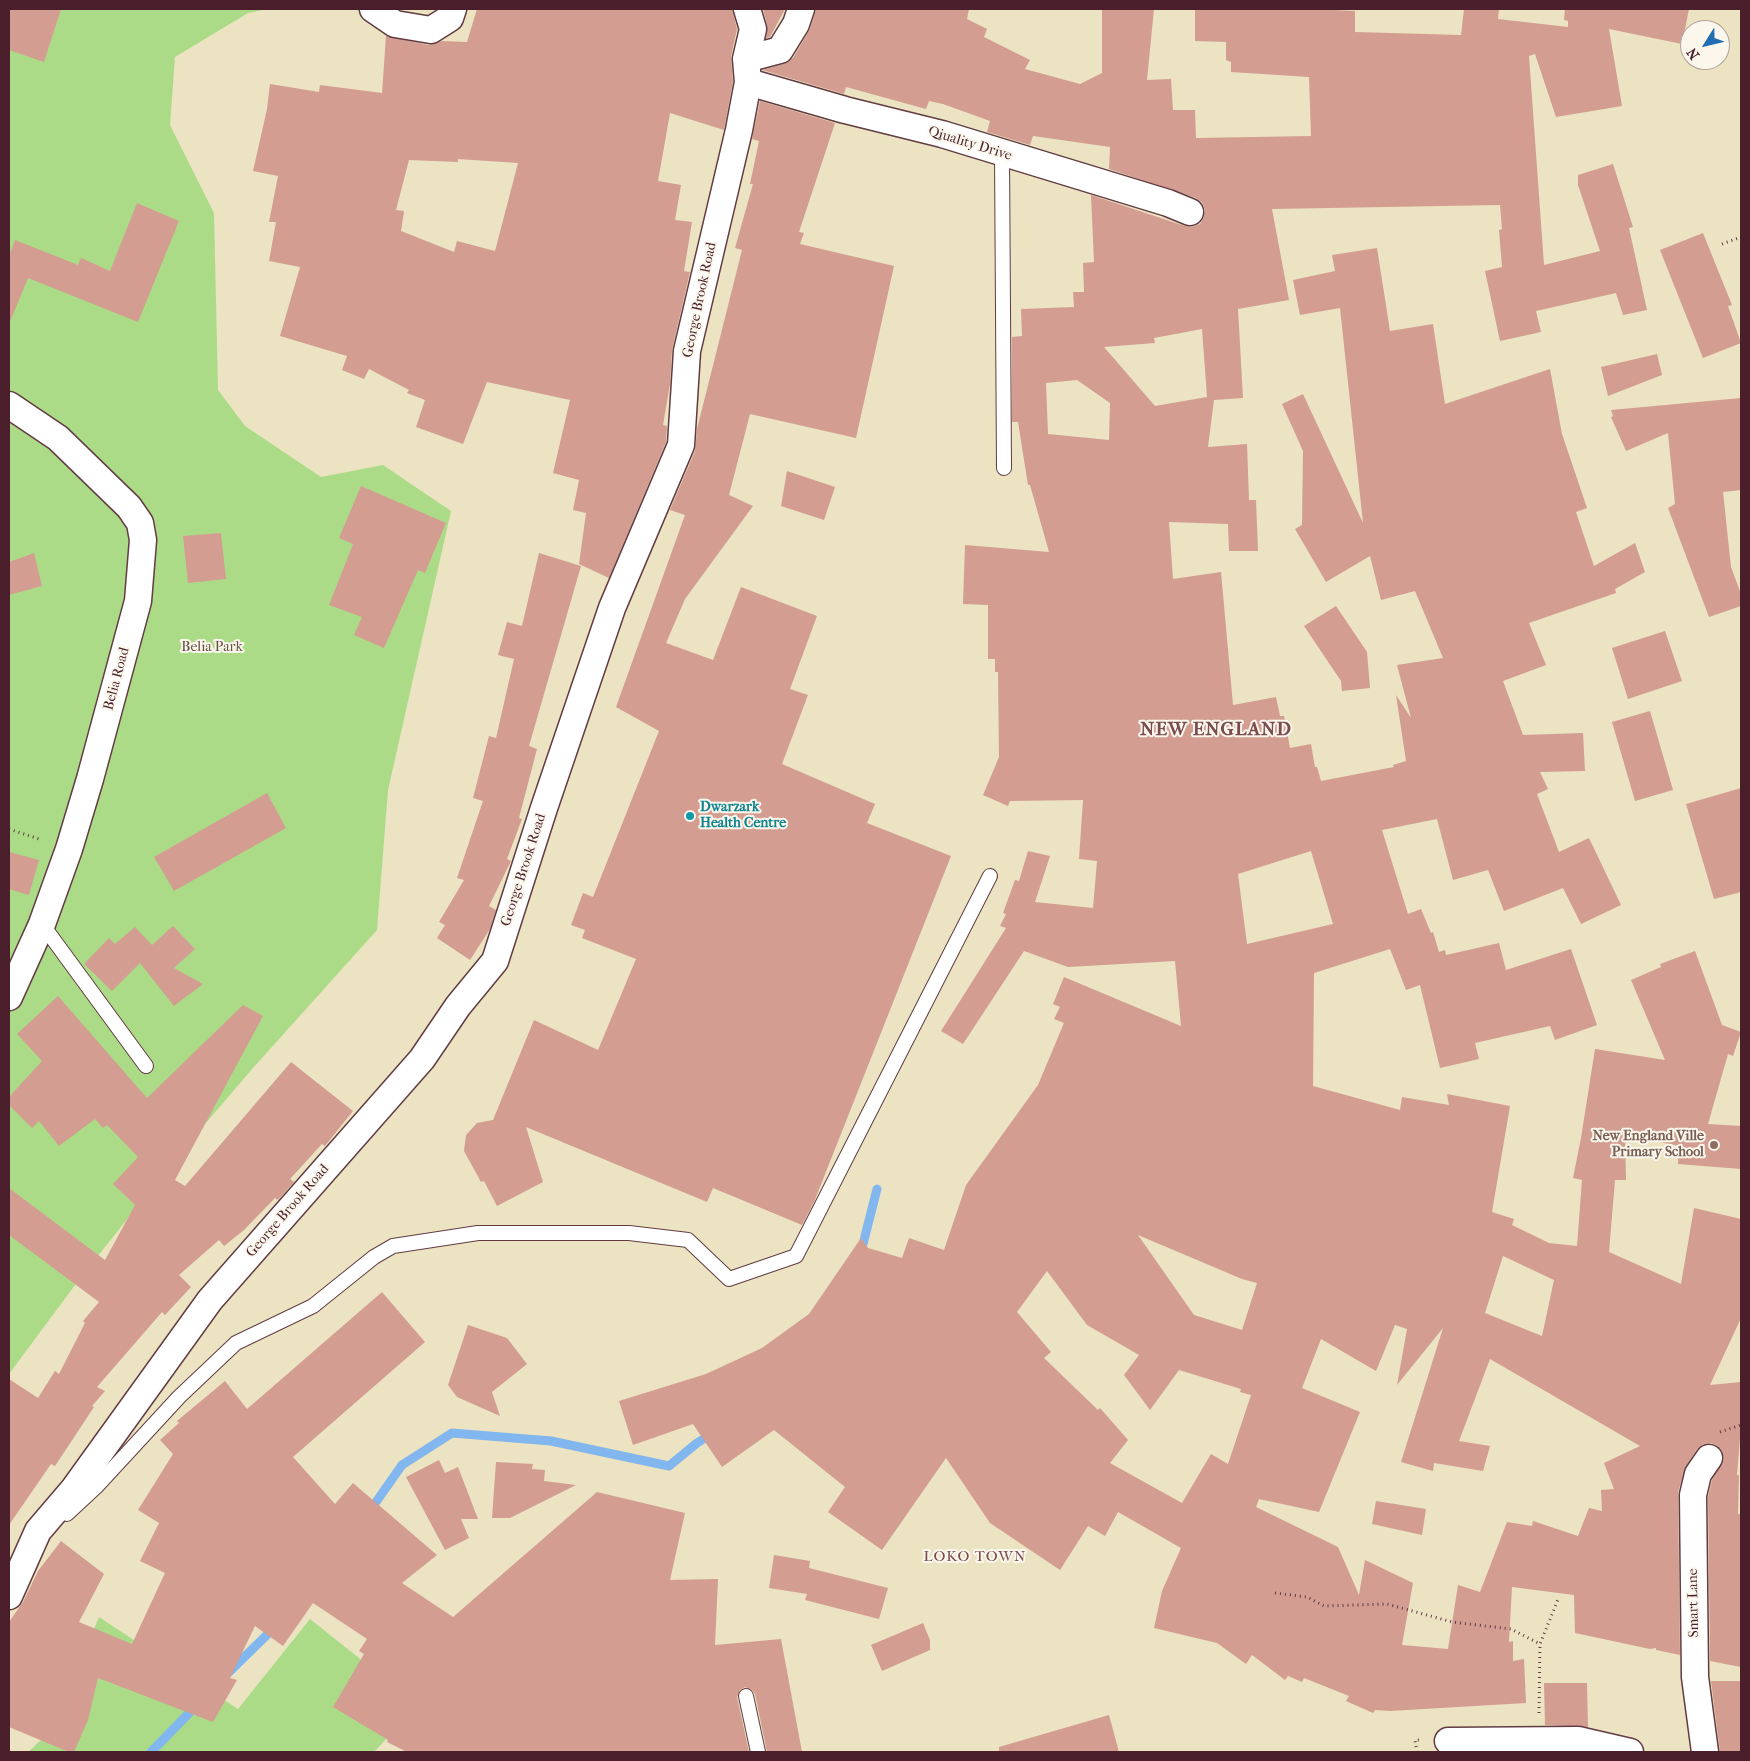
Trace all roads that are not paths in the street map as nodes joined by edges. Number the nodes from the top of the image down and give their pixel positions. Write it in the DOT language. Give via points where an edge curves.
graph roads {
  1 [pos="373,9"];
  2 [pos="453,9"];
  3 [pos="747,9"];
  4 [pos="802,9"];
  5 [pos="747,70"];
  6 [pos="1002,154"];
  7 [pos="1190,212"];
  8 [pos="9,406"];
  9 [pos="1004,468"];
  10 [pos="990,876"];
  11 [pos="42,924"];
  12 [pos="9,996"];
  13 [pos="146,1066"];
  14 [pos="1709,1458"];
  15 [pos="38,1531"];
  16 [pos="9,1596"];
  17 [pos="746,1696"];
  18 [pos="1448,1741"];
  19 [pos="758,1752"];
  20 [pos="1630,1752"];
  21 [pos="1706,1752"];
  1 -- 2 [label="street" via="395,24 431,30 450,18"];
  3 -- 5 [label="street, George Brook Road" via="753,29"];
  4 -- 5 [label="street" via="780,50"];
  5 -- 6 [label="street, Qiuality Drive" via="845,110 942,134"];
  5 -- 15 [label="street, George Brook Road" via="739,130 687,351 681,445 612,608 495,961 458,1006 422,1059 210,1300 73,1490"];
  6 -- 7 [label="street, Qiuality Drive"];
  6 -- 9 [label="lane"];
  8 -- 11 [label="street, Belia Road" via="58,438 129,507 140,523 143,540 138,601 69,849"];
  10 -- 15 [label="lane" via="796,1256 729,1279 688,1240 629,1233 478,1233 393,1246 374,1257 313,1306 236,1343 179,1397 96,1487 67,1514"];
  11 -- 12 [label="street, Belia Road"];
  11 -- 13 [label="lane"];
  14 -- 21 [label="street, Smart Lane" via="1698,1474 1693,1494 1695,1677"];
  15 -- 16 [label="street, George Brook Road"];
  17 -- 19 [label="lane"];
  18 -- 20 [label="street" via="1578,1740"];
}
